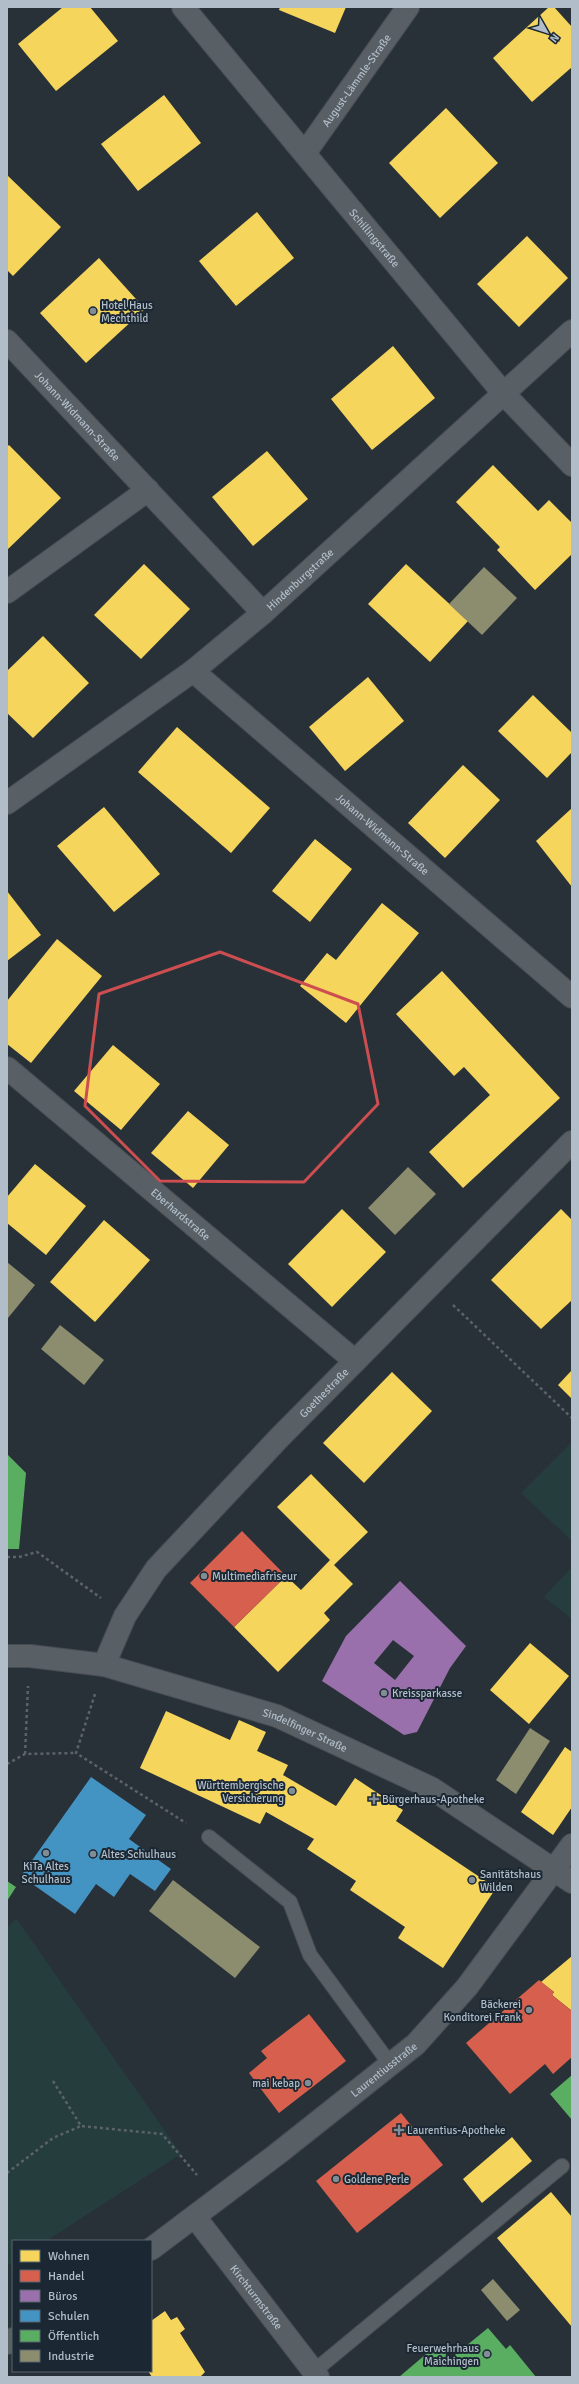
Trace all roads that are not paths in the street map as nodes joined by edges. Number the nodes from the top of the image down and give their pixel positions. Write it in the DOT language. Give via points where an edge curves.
graph roads {
  1 [pos="183,7"];
  2 [pos="408,7"];
  3 [pos="304,153"];
  4 [pos="572,331"];
  5 [pos="7,341"];
  6 [pos="504,394"];
  7 [pos="572,465"];
  8 [pos="148,490"];
  9 [pos="7,592"];
  10 [pos="263,613"];
  11 [pos="193,671"];
  12 [pos="7,803"];
  13 [pos="572,997"];
  14 [pos="7,1068"];
  15 [pos="572,1142"];
  16 [pos="355,1360"];
  17 [pos="7,1656"];
  18 [pos="104,1665"];
  19 [pos="209,1837"];
  20 [pos="572,1845"];
  21 [pos="553,1868"];
  22 [pos="572,1882"];
  23 [pos="390,2064"];
  24 [pos="562,2166"];
  25 [pos="195,2217"];
  26 [pos="152,2248"];
  27 [pos="315,2375"];
  1 -- 3 [label="street, Schillingstraße"];
  2 -- 3 [label="street, August-Lämmle-Straße"];
  3 -- 6 [label="street, Schillingstraße"];
  4 -- 6 [label="street, Hindenburgstraße"];
  5 -- 8 [label="street, Johann-Widmann-Straße"];
  6 -- 7 [label="street, Schillingstraße"];
  6 -- 10 [label="street, Hindenburgstraße"];
  8 -- 9 [label="street"];
  8 -- 10 [label="street, Johann-Widmann-Straße"];
  10 -- 11 [label="street, Hindenburgstraße"];
  11 -- 12 [label="street, Hindenburgstraße"];
  11 -- 13 [label="street, Johann-Widmann-Straße"];
  14 -- 16 [label="street, Eberhardstraße"];
  15 -- 16 [label="street, Goethestraße"];
  16 -- 18 [label="street, Goethestraße" via="161,1564 125,1616"];
  17 -- 18 [label="street, Sindelfinger Straße" via="30,1656"];
  18 -- 21 [label="street, Sindelfinger Straße" via="277,1716 431,1788"];
  19 -- 23 [label="lane" via="290,1902 310,1955"];
  20 -- 21 [label="street, Laurentiusstraße"];
  21 -- 22 [label="street, Sindelfinger Straße"];
  21 -- 23 [label="street, Laurentiusstraße" via="468,1987 416,2044"];
  23 -- 25 [label="street, Laurentiusstraße"];
  24 -- 27 [label="lane"];
  25 -- 26 [label="street, Laurentiusstraße"];
  25 -- 27 [label="street, Kirchturmstraße"];
}
